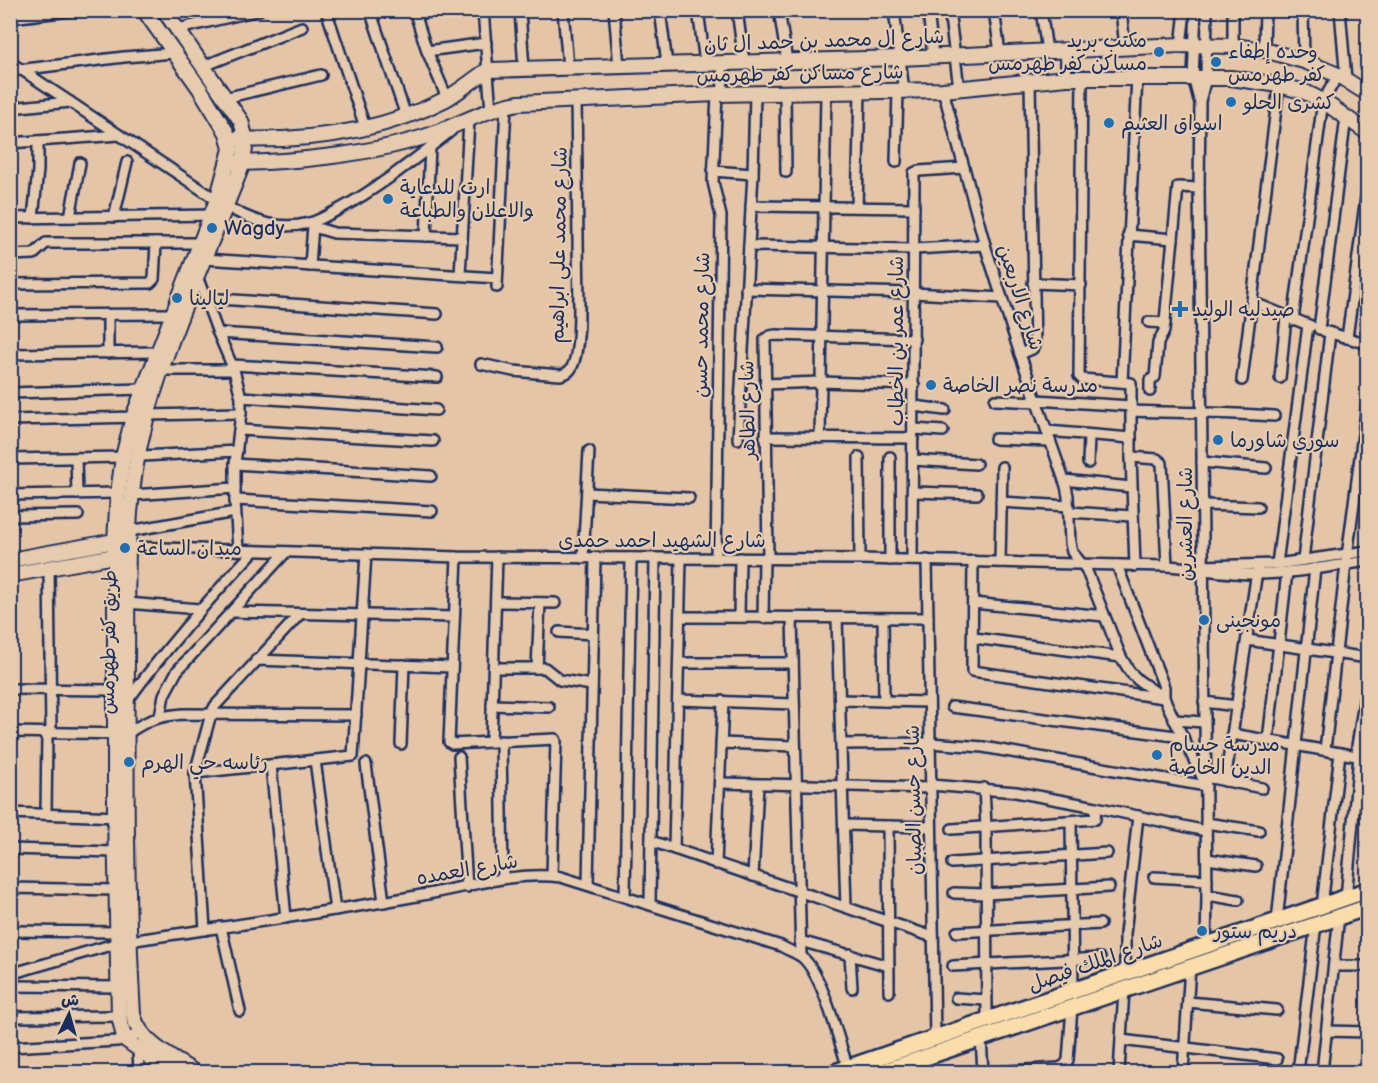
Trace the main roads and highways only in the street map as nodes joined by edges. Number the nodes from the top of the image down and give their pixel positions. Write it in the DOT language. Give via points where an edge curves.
graph roads {
  1 [pos="1368,890"];
  2 [pos="1368,907"];
  3 [pos="1072,1000"];
  4 [pos="908,1068"];
  5 [pos="842,1070"];
  6 [pos="882,1072"];
  1 -- 3 [label="main road, شارع الملك فيصل" via="1125,974"];
  2 -- 3 [label="main road, شارع الملك فيصل" via="1124,990"];
  3 -- 4 [label="main road, شارع الملك فيصل"];
  3 -- 5 [label="main road, شارع الملك فيصل" via="987,1021"];
  4 -- 6 [label="main road, شارع الملك فيصل"];
}
